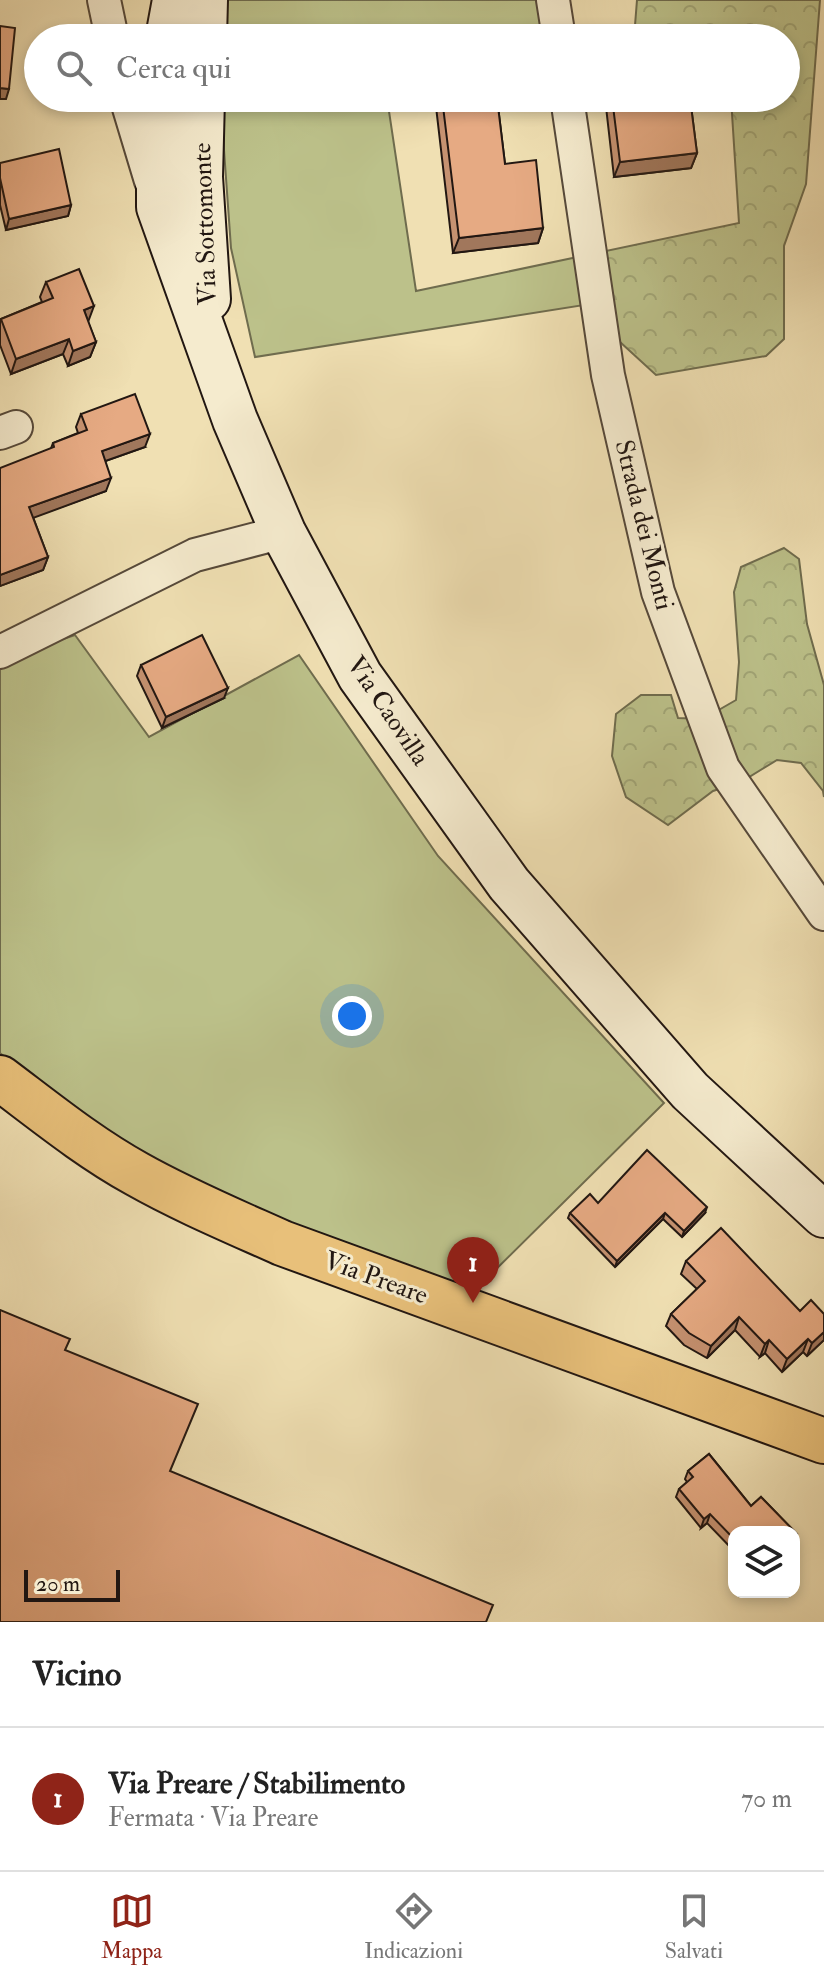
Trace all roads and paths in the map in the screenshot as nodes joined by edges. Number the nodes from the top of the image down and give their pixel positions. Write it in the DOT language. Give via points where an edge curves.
graph roads {
  1 [pos="104,0"];
  2 [pos="175,0"];
  3 [pos="205,0"];
  4 [pos="553,0"];
  5 [pos="109,24"];
  6 [pos="171,24"];
  7 [pos="204,24"];
  8 [pos="557,24"];
  9 [pos="130,112"];
  10 [pos="159,112"];
  11 [pos="202,112"];
  12 [pos="569,112"];
  13 [pos="159,207"];
  14 [pos="211,349"];
  15 [pos="283,532"];
  16 [pos="0,652"];
  17 [pos="824,914"];
  18 [pos="0,1078"];
  19 [pos="824,1215"];
  20 [pos="824,1441"];
  1 -- 5 [label="street"];
  2 -- 6 [label="main road"];
  3 -- 7 [label="main road"];
  4 -- 8 [label="street"];
  9 -- 13 [label="street, Via Caovilla"];
  10 -- 13 [label="main road, Via Sottomonte"];
  11 -- 14 [label="main road, Via Sottomonte" via="200,177"];
  12 -- 17 [label="street, Strada dei Monti" via="608,375 658,592 723,768"];
  13 -- 14 [label="main road, Via Caovilla"];
  14 -- 15 [label="main road, Via Caovilla"];
  15 -- 16 [label="street" via="195,555"];
  15 -- 19 [label="main road, Via Caovilla" via="360,676 509,884 690,1091"];
  18 -- 20 [label="main road, Via Preare" via="68,1130 200,1207 282,1243"];
}
